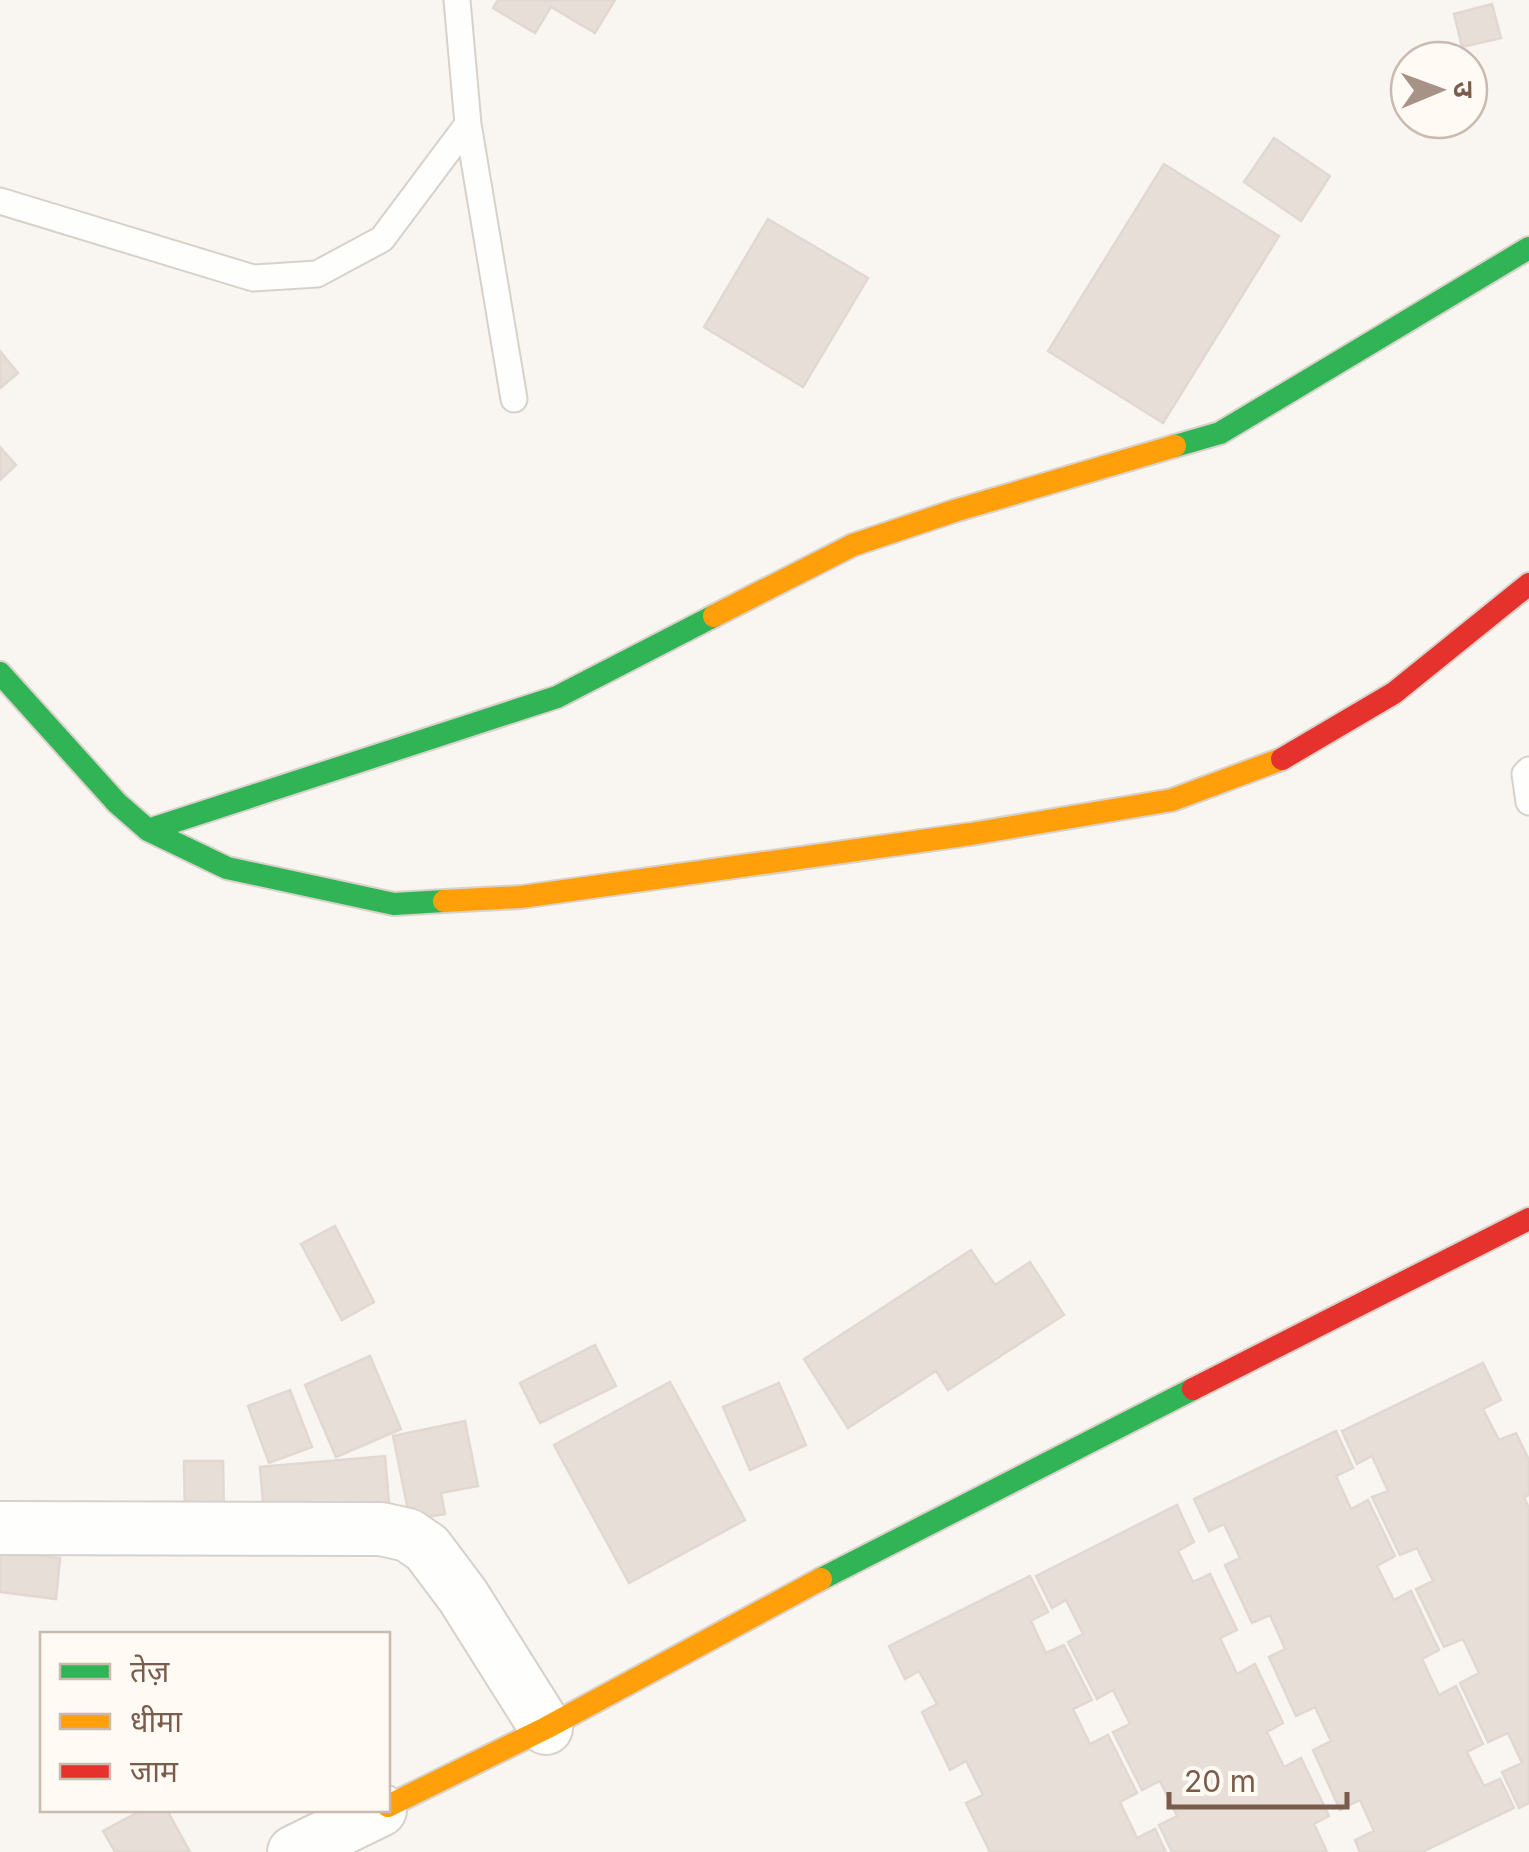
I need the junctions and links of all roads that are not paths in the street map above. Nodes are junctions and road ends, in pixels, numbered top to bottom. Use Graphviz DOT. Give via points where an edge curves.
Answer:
graph roads {
  1 [pos="458,0"];
  2 [pos="468,124"];
  3 [pos="5,208"];
  4 [pos="1529,248"];
  5 [pos="514,399"];
  6 [pos="1529,584"];
  7 [pos="0,673"];
  8 [pos="1529,770"];
  9 [pos="1529,802"];
  10 [pos="148,830"];
  11 [pos="1529,1219"];
  12 [pos="0,1528"];
  13 [pos="546,1728"];
  14 [pos="390,1805"];
  15 [pos="376,1812"];
  16 [pos="294,1852"];
  1 -- 2 [label="lane"];
  2 -- 3 [label="lane" via="382,239 317,274 253,278"];
  2 -- 5 [label="lane"];
  4 -- 10 [label="street" via="1220,432 854,545 557,696"];
  6 -- 10 [label="street" via="1394,693 1274,764 1172,800 521,897 394,904 227,868"];
  7 -- 10 [label="street"];
  8 -- 9 [label="lane"];
  11 -- 13 [label="street" via="848,1564"];
  12 -- 13 [label="street" via="381,1529 408,1535 427,1548 463,1596"];
  13 -- 14 [label="street"];
  15 -- 16 [label="street"];
}
